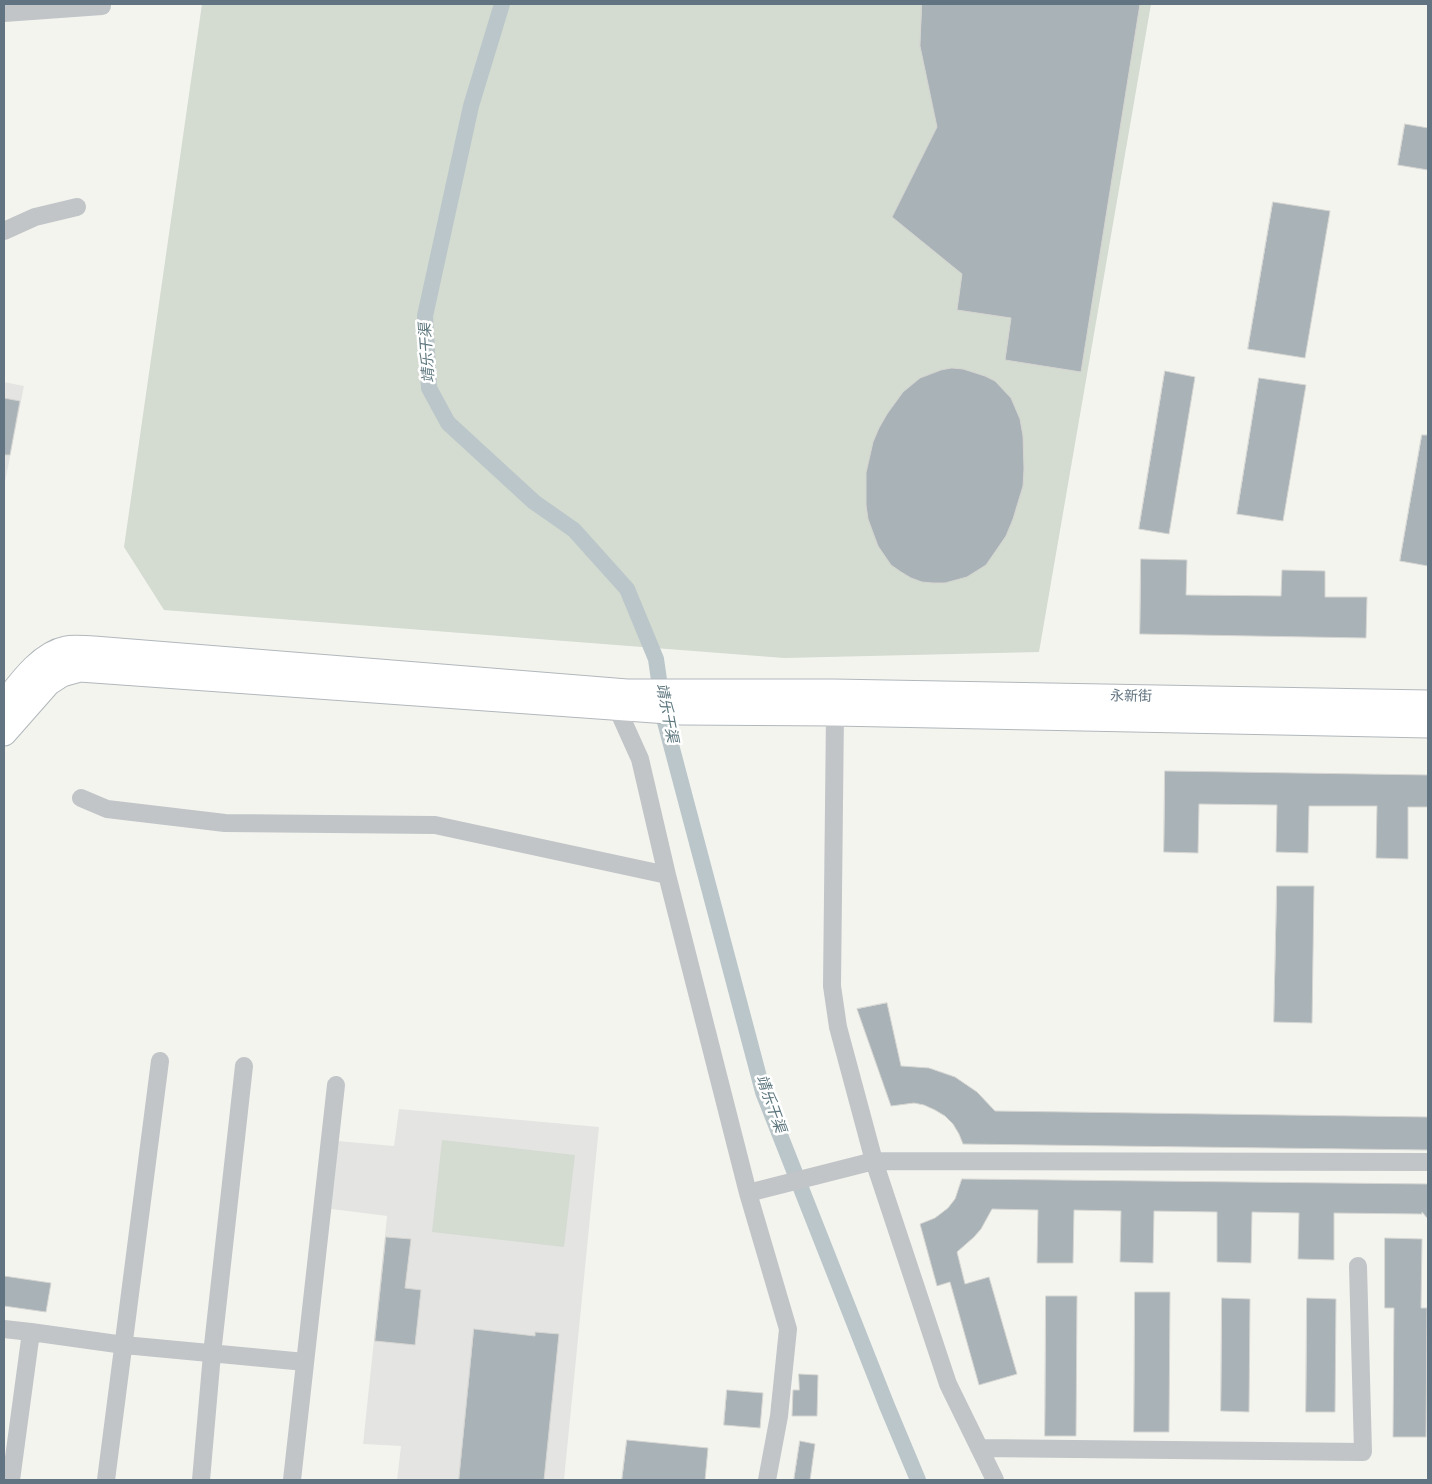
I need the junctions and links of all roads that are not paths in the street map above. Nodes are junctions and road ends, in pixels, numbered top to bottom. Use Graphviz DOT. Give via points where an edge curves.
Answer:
graph roads {
  1 [pos="102,6"];
  2 [pos="4,13"];
  3 [pos="77,207"];
  4 [pos="4,231"];
  5 [pos="834,702"];
  6 [pos="625,703"];
  7 [pos="1428,703"];
  8 [pos="4,704"];
  9 [pos="1428,725"];
  10 [pos="4,733"];
  11 [pos="81,798"];
  12 [pos="666,875"];
  13 [pos="160,1061"];
  14 [pos="244,1066"];
  15 [pos="336,1085"];
  16 [pos="874,1161"];
  17 [pos="1428,1162"];
  18 [pos="748,1193"];
  19 [pos="1358,1266"];
  20 [pos="4,1329"];
  21 [pos="31,1332"];
  22 [pos="124,1345"];
  23 [pos="212,1354"];
  24 [pos="305,1362"];
  25 [pos="979,1448"];
  26 [pos="11,1480"];
  27 [pos="106,1480"];
  28 [pos="201,1480"];
  29 [pos="292,1480"];
  30 [pos="767,1480"];
  31 [pos="995,1480"];
  1 -- 2 [label="street"];
  3 -- 4 [label="street" via="35,216"];
  5 -- 6 [label="street"];
  5 -- 7 [label="street, 永新街"];
  5 -- 9 [label="street, 永新街"];
  5 -- 16 [label="street" via="832,986 838,1027"];
  6 -- 8 [label="street" via="94,649 66,649 48,657 30,671"];
  6 -- 10 [label="street" via="80,668 48,682"];
  6 -- 12 [label="street"];
  11 -- 12 [label="street" via="108,808 225,823 435,825"];
  12 -- 18 [label="street"];
  13 -- 22 [label="street"];
  14 -- 23 [label="street"];
  15 -- 24 [label="street"];
  16 -- 17 [label="street"];
  16 -- 18 [label="street"];
  16 -- 25 [label="street" via="948,1384"];
  18 -- 30 [label="street" via="788,1329 779,1416"];
  19 -- 25 [label="street" via="1363,1452"];
  20 -- 21 [label="street"];
  21 -- 22 [label="street"];
  21 -- 26 [label="street"];
  22 -- 23 [label="street"];
  22 -- 27 [label="street"];
  23 -- 24 [label="street"];
  23 -- 28 [label="street"];
  24 -- 29 [label="street"];
  25 -- 31 [label="street"];
}
